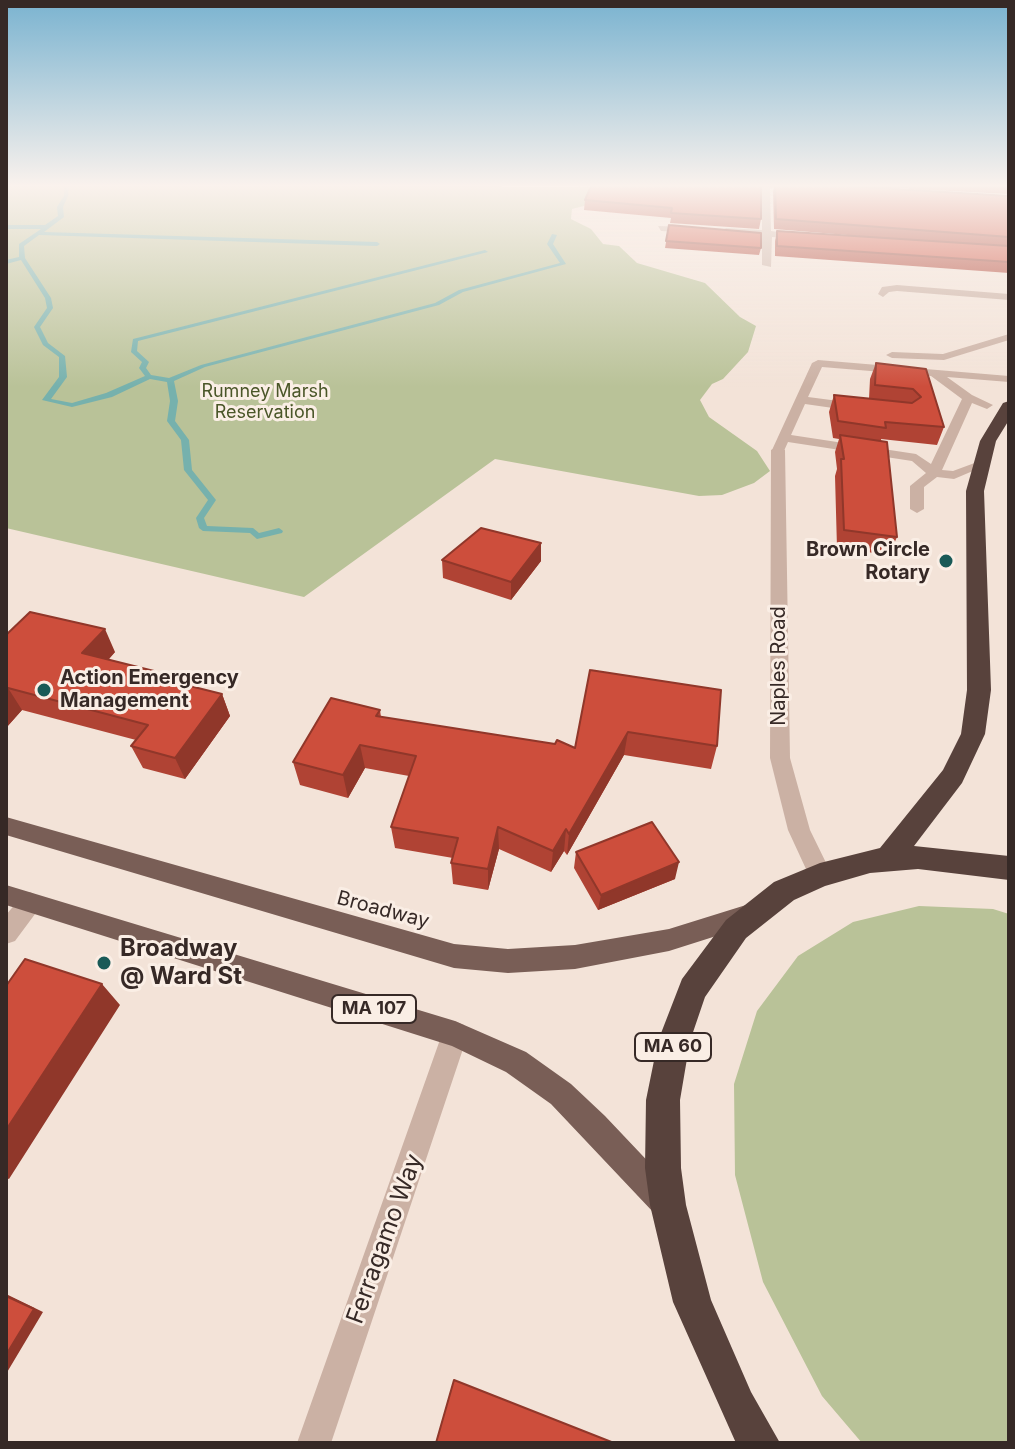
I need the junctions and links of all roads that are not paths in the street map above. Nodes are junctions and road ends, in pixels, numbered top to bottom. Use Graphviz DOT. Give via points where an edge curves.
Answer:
graph roads {
  1 [pos="767,252"];
  2 [pos="767,265"];
  3 [pos="883,294"];
  4 [pos="1009,297"];
  5 [pos="1009,337"];
  6 [pos="895,369"];
  7 [pos="932,373"];
  8 [pos="1009,379"];
  9 [pos="968,398"];
  10 [pos="801,400"];
  11 [pos="987,405"];
  12 [pos="1009,406"];
  13 [pos="876,409"];
  14 [pos="781,444"];
  15 [pos="980,465"];
  16 [pos="934,473"];
  17 [pos="917,509"];
  18 [pos="6,826"];
  19 [pos="888,859"];
  20 [pos="1009,868"];
  21 [pos="820,875"];
  22 [pos="18,899"];
  23 [pos="753,914"];
  24 [pos="6,933"];
  25 [pos="455,1034"];
  26 [pos="668,1205"];
  27 [pos="314,1443"];
  28 [pos="759,1443"];
  1 -- 2 [label="street"];
  3 -- 4 [label="lane" via="897,288"];
  5 -- 6 [label="lane" via="944,357 892,351"];
  6 -- 7 [label="lane"];
  6 -- 10 [label="lane" via="818,363"];
  7 -- 8 [label="lane"];
  7 -- 9 [label="lane"];
  9 -- 11 [label="lane"];
  9 -- 16 [label="lane"];
  10 -- 13 [label="lane"];
  10 -- 14 [label="lane"];
  12 -- 15 [label="highway"];
  14 -- 16 [label="lane" via="916,458"];
  14 -- 21 [label="street, Naples Road" via="780,758 799,830"];
  15 -- 16 [label="lane" via="954,475"];
  15 -- 19 [label="highway" via="974,519 979,690 973,734 953,776"];
  16 -- 17 [label="lane" via="917,486"];
  18 -- 23 [label="main road, Broadway" via="454,956 508,961 623,951"];
  19 -- 20 [label="highway" via="948,859"];
  19 -- 21 [label="highway, MA 60"];
  21 -- 23 [label="highway, MA 60" via="784,891"];
  22 -- 24 [label="street"];
  22 -- 25 [label="main road, MA 107"];
  23 -- 26 [label="highway, MA 60" via="705,968 674,1041 663,1100"];
  25 -- 26 [label="main road, MA 107" via="516,1062 561,1094"];
  25 -- 27 [label="street, Ferragamo Way"];
  26 -- 28 [label="highway, MA 60" via="697,1315"];
}
